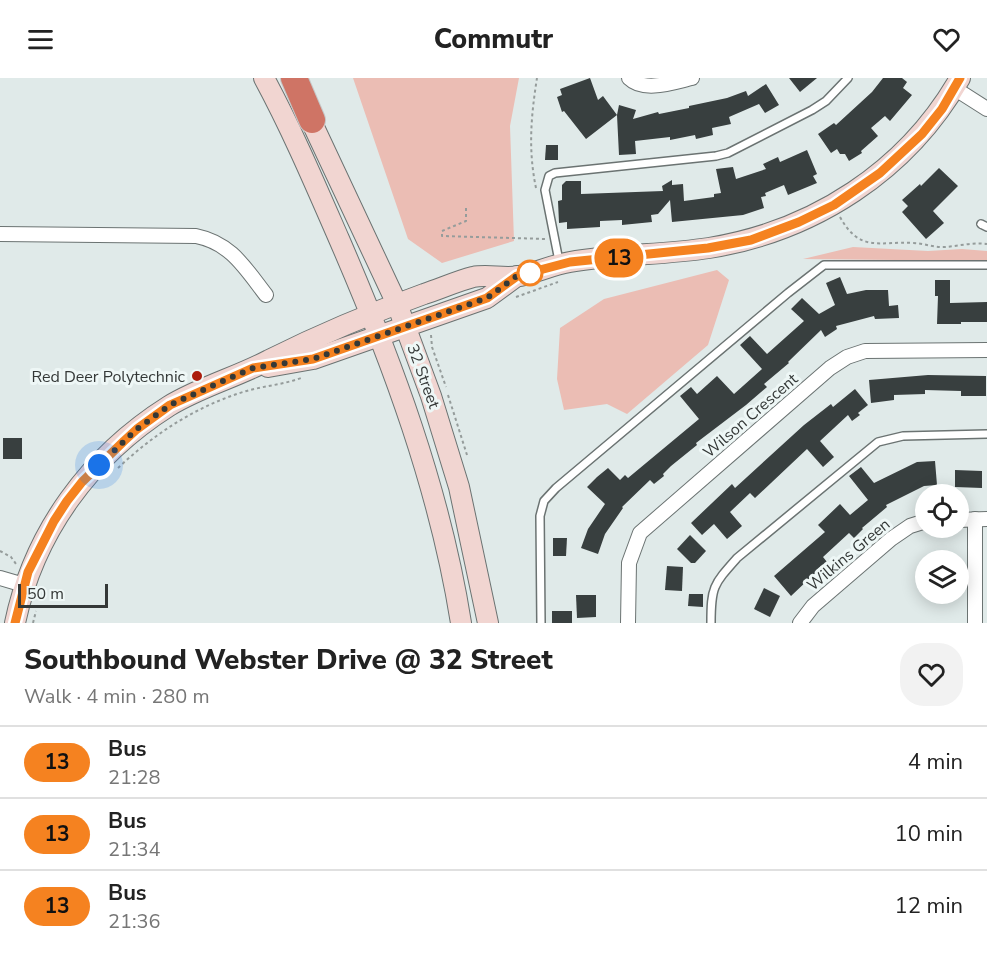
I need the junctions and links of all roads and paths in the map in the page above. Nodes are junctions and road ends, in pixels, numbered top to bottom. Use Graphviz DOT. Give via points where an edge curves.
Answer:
graph roads {
  1 [pos="264,78"];
  2 [pos="288,78"];
  3 [pos="294,78"];
  4 [pos="537,78"];
  5 [pos="629,78"];
  6 [pos="692,78"];
  7 [pos="848,78"];
  8 [pos="957,83"];
  9 [pos="987,109"];
  10 [pos="312,120"];
  11 [pos="537,197"];
  12 [pos="466,208"];
  13 [pos="840,216"];
  14 [pos="0,234"];
  15 [pos="546,239"];
  16 [pos="987,244"];
  17 [pos="560,264"];
  18 [pos="987,265"];
  19 [pos="517,276"];
  20 [pos="266,295"];
  21 [pos="397,304"];
  22 [pos="371,314"];
  23 [pos="405,326"];
  24 [pos="380,335"];
  25 [pos="987,350"];
  26 [pos="253,368"];
  27 [pos="301,378"];
  28 [pos="987,434"];
  29 [pos="112,475"];
  30 [pos="981,519"];
  31 [pos="915,524"];
  32 [pos="0,550"];
  33 [pos="17,565"];
  34 [pos="0,578"];
  35 [pos="24,585"];
  36 [pos="38,602"];
  37 [pos="15,623"];
  38 [pos="33,623"];
  39 [pos="461,623"];
  40 [pos="488,623"];
  41 [pos="541,623"];
  42 [pos="628,623"];
  43 [pos="711,623"];
  44 [pos="800,623"];
  45 [pos="975,623"];
  1 -- 22 [label="street, 32 Street" via="291,129"];
  2 -- 10 [label="street, 32 Street"];
  3 -- 10 [label="highway"];
  4 -- 11 [label="path" via="530,159"];
  5 -- 6 [label="street" via="644,86"];
  7 -- 17 [label="lane" via="812,110 728,153 560,171 549,176 545,190"];
  8 -- 9 [label="street"];
  8 -- 17 [label="street" via="922,134 880,173 834,205 799,222 751,240 708,248"];
  10 -- 21 [label="street, 32 Street"];
  12 -- 15 [label="path" via="466,221 442,231 442,236"];
  13 -- 16 [label="path" via="849,232 867,243 941,247"];
  14 -- 20 [label="street" via="186,236 213,240 231,252"];
  17 -- 19 [label="street"];
  18 -- 41 [label="lane" via="824,265 788,293 544,501 540,516"];
  19 -- 21 [label="street" via="475,277"];
  19 -- 23 [label="street" via="487,298"];
  21 -- 22 [label="street"];
  21 -- 23 [label="street, 32 Street"];
  22 -- 24 [label="street, 32 Street"];
  22 -- 26 [label="street"];
  23 -- 24 [label="street"];
  23 -- 40 [label="street, 32 Street" via="459,487"];
  24 -- 26 [label="street" via="313,359"];
  24 -- 39 [label="street, 32 Street" via="425,469"];
  25 -- 42 [label="street, Wilson Crescent" via="865,351 830,368 640,533 629,563"];
  26 -- 35 [label="street" via="170,405 106,458 82,482 54,521"];
  27 -- 29 [label="path" via="243,392 199,410 141,447"];
  28 -- 43 [label="lane" via="903,436 878,442 737,558 717,580 711,598"];
  30 -- 45 [label="street"];
  31 -- 44 [label="street, Wilkins Green" via="891,539 813,606"];
  32 -- 33 [label="path"];
  34 -- 35 [label="street"];
  35 -- 37 [label="street"];
  36 -- 38 [label="path"];
}
